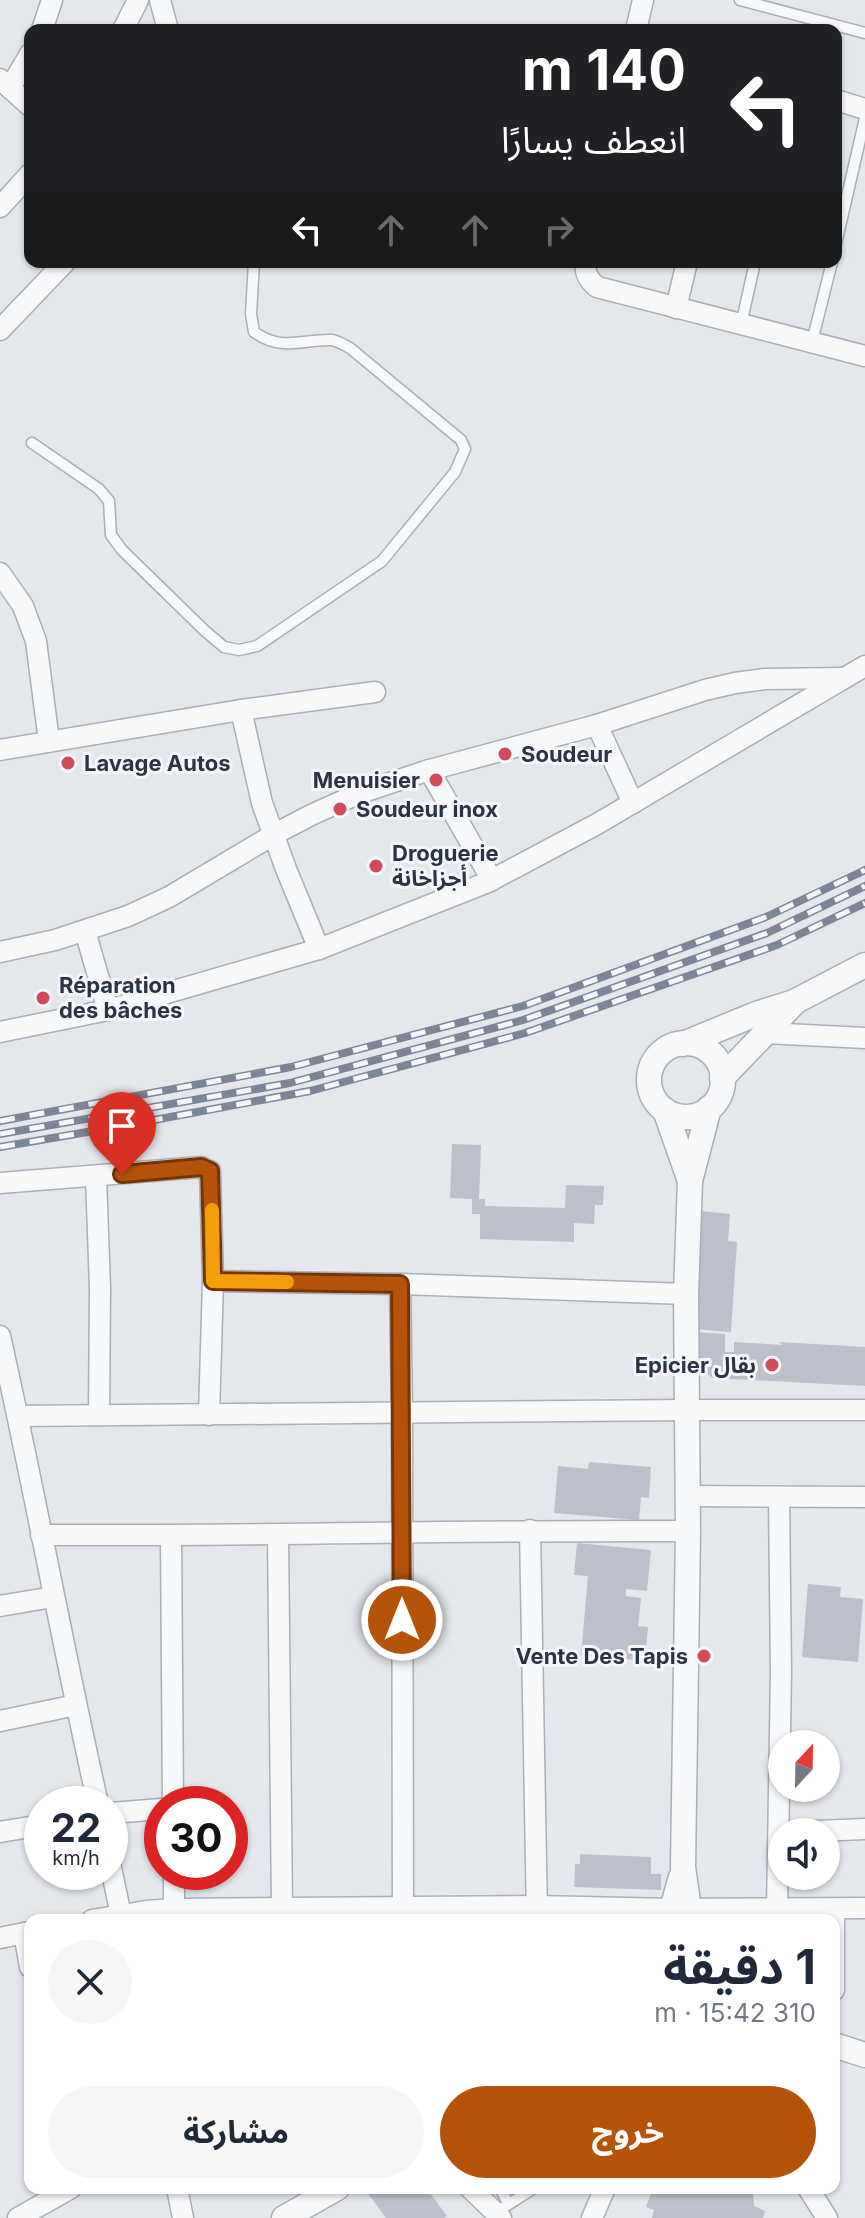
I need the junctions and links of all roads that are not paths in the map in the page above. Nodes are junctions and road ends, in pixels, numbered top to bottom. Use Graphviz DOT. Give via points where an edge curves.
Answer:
graph roads {
  1 [pos="52,0"];
  2 [pos="138,0"];
  3 [pos="160,0"];
  4 [pos="643,0"];
  5 [pos="740,0"];
  6 [pos="44,24"];
  7 [pos="126,24"];
  8 [pos="166,24"];
  9 [pos="637,24"];
  10 [pos="831,24"];
  11 [pos="842,27"];
  12 [pos="865,33"];
  13 [pos="24,61"];
  14 [pos="5,83"];
  15 [pos="24,100"];
  16 [pos="842,102"];
  17 [pos="865,109"];
  18 [pos="865,118"];
  19 [pos="24,181"];
  20 [pos="842,200"];
  21 [pos="0,207"];
  22 [pos="59,268"];
  23 [pos="254,268"];
  24 [pos="585,268"];
  25 [pos="686,268"];
  26 [pos="754,268"];
  27 [pos="830,268"];
  28 [pos="676,308"];
  29 [pos="741,325"];
  30 [pos="0,330"];
  31 [pos="812,342"];
  32 [pos="865,356"];
  33 [pos="32,443"];
  34 [pos="0,573"];
  35 [pos="865,666"];
  36 [pos="845,678"];
  37 [pos="375,692"];
  38 [pos="241,710"];
  39 [pos="597,725"];
  40 [pos="49,741"];
  41 [pos="0,750"];
  42 [pos="429,770"];
  43 [pos="633,803"];
  44 [pos="273,835"];
  45 [pos="492,880"];
  46 [pos="85,931"];
  47 [pos="319,949"];
  48 [pos="0,952"];
  49 [pos="865,965"];
  50 [pos="794,1002"];
  51 [pos="108,1010"];
  52 [pos="0,1032"];
  53 [pos="765,1033"];
  54 [pos="865,1038"];
  55 [pos="683,1044"];
  56 [pos="722,1078"];
  57 [pos="709,1108"];
  58 [pos="665,1110"];
  59 [pos="96,1177"];
  60 [pos="690,1181"];
  61 [pos="0,1183"];
  62 [pos="213,1281"];
  63 [pos="400,1284"];
  64 [pos="686,1294"];
  65 [pos="0,1336"];
  66 [pos="688,1410"];
  67 [pos="865,1410"];
  68 [pos="402,1413"];
  69 [pos="99,1415"];
  70 [pos="209,1415"];
  71 [pos="18,1416"];
  72 [pos="688,1496"];
  73 [pos="865,1497"];
  74 [pos="779,1498"];
  75 [pos="530,1530"];
  76 [pos="688,1531"];
  77 [pos="403,1532"];
  78 [pos="41,1535"];
  79 [pos="278,1535"];
  80 [pos="171,1536"];
  81 [pos="53,1597"];
  82 [pos="0,1606"];
  83 [pos="76,1705"];
  84 [pos="0,1721"];
  85 [pos="94,1786"];
  86 [pos="173,1786"];
  87 [pos="785,1818"];
  88 [pos="24,1828"];
  89 [pos="865,1829"];
  90 [pos="840,1830"];
  91 [pos="0,1832"];
  92 [pos="116,1890"];
  93 [pos="174,1890"];
  94 [pos="779,1890"];
  95 [pos="282,1908"];
  96 [pos="865,1908"];
  97 [pos="174,1909"];
  98 [pos="834,1909"];
  99 [pos="777,1910"];
  100 [pos="537,1913"];
  101 [pos="120,1914"];
  102 [pos="141,1914"];
  103 [pos="237,1914"];
  104 [pos="403,1914"];
  105 [pos="609,1914"];
  106 [pos="681,1914"];
  107 [pos="700,1914"];
  108 [pos="834,1914"];
  109 [pos="24,1934"];
  110 [pos="0,1938"];
  111 [pos="840,2047"];
  112 [pos="865,2055"];
  113 [pos="60,2194"];
  114 [pos="178,2194"];
  115 [pos="326,2194"];
  116 [pos="478,2194"];
  117 [pos="525,2194"];
  118 [pos="602,2194"];
  119 [pos="812,2194"];
  120 [pos="501,2211"];
  121 [pos="18,2218"];
  122 [pos="183,2218"];
  123 [pos="284,2218"];
  124 [pos="592,2218"];
  125 [pos="827,2218"];
  1 -- 6 [label="street"];
  2 -- 7 [label="street"];
  3 -- 8 [label="street"];
  4 -- 9 [label="street"];
  5 -- 10 [label="lane"];
  11 -- 12 [label="lane"];
  13 -- 14 [label="street"];
  14 -- 15 [label="street"];
  16 -- 17 [label="street"];
  18 -- 20 [label="lane"];
  19 -- 21 [label="street"];
  22 -- 30 [label="street"];
  23 -- 33 [label="lane" via="254,332 288,345 335,340 350,348 461,440 465,449 455,472 382,561 257,646 224,647 116,543 109,501 99,489"];
  24 -- 28 [label="street" via="597,287"];
  25 -- 28 [label="street"];
  26 -- 29 [label="lane"];
  27 -- 31 [label="lane"];
  28 -- 29 [label="street"];
  29 -- 31 [label="street"];
  31 -- 32 [label="street"];
  34 -- 40 [label="street" via="23,606 36,641"];
  35 -- 36 [label="street"];
  36 -- 39 [label="street" via="735,683"];
  36 -- 43 [label="street"];
  37 -- 38 [label="street"];
  38 -- 40 [label="street"];
  38 -- 44 [label="street"];
  39 -- 42 [label="street"];
  39 -- 43 [label="street"];
  40 -- 41 [label="street"];
  42 -- 44 [label="street" via="360,793"];
  42 -- 45 [label="street"];
  43 -- 45 [label="street"];
  44 -- 46 [label="street" via="169,897"];
  44 -- 47 [label="street"];
  45 -- 47 [label="street"];
  46 -- 48 [label="street"];
  46 -- 51 [label="street"];
  47 -- 51 [label="street"];
  49 -- 50 [label="street"];
  50 -- 53 [label="street"];
  50 -- 55 [label="street"];
  51 -- 52 [label="street"];
  53 -- 54 [label="street"];
  53 -- 56 [label="street"];
  55 -- 56 [label="street" via="713,1055"];
  55 -- 58 [label="street" via="661,1053 650,1071 652,1095"];
  56 -- 57 [label="street"];
  57 -- 58 [label="street" via="687,1117"];
  57 -- 60 [label="street"];
  58 -- 60 [label="street"];
  59 -- 61 [label="street"];
  59 -- 62 [label="street" via="208,1169"];
  59 -- 69 [label="street"];
  60 -- 64 [label="street"];
  62 -- 63 [label="street"];
  62 -- 70 [label="street"];
  63 -- 64 [label="street"];
  63 -- 68 [label="street"];
  64 -- 66 [label="street"];
  65 -- 71 [label="street"];
  66 -- 67 [label="street"];
  66 -- 68 [label="street"];
  66 -- 72 [label="street"];
  68 -- 70 [label="street"];
  68 -- 77 [label="street"];
  69 -- 70 [label="street"];
  69 -- 71 [label="street"];
  71 -- 78 [label="street"];
  72 -- 74 [label="street"];
  72 -- 76 [label="street"];
  73 -- 74 [label="street"];
  74 -- 87 [label="street"];
  75 -- 76 [label="street"];
  75 -- 77 [label="street"];
  75 -- 100 [label="street"];
  76 -- 106 [label="street"];
  77 -- 79 [label="street"];
  77 -- 104 [label="street"];
  78 -- 80 [label="street"];
  78 -- 81 [label="street"];
  79 -- 80 [label="street"];
  79 -- 95 [label="street"];
  80 -- 86 [label="street"];
  81 -- 82 [label="street"];
  81 -- 83 [label="street"];
  83 -- 84 [label="street"];
  83 -- 85 [label="street"];
  88 -- 91 [label="street"];
  89 -- 90 [label="street"];
  92 -- 101 [label="street"];
  93 -- 97 [label="street"];
  94 -- 99 [label="street"];
  95 -- 103 [label="street"];
  95 -- 104 [label="street"];
  96 -- 98 [label="street"];
  97 -- 102 [label="street"];
  97 -- 103 [label="street"];
  98 -- 99 [label="street"];
  98 -- 108 [label="street"];
  99 -- 107 [label="street"];
  100 -- 104 [label="street"];
  100 -- 105 [label="street"];
  109 -- 110 [label="street"];
  111 -- 112 [label="street"];
  113 -- 121 [label="street"];
  114 -- 122 [label="street"];
  115 -- 123 [label="street"];
  116 -- 120 [label="street"];
  117 -- 120 [label="lane"];
  118 -- 124 [label="street"];
  119 -- 125 [label="street"];
}
